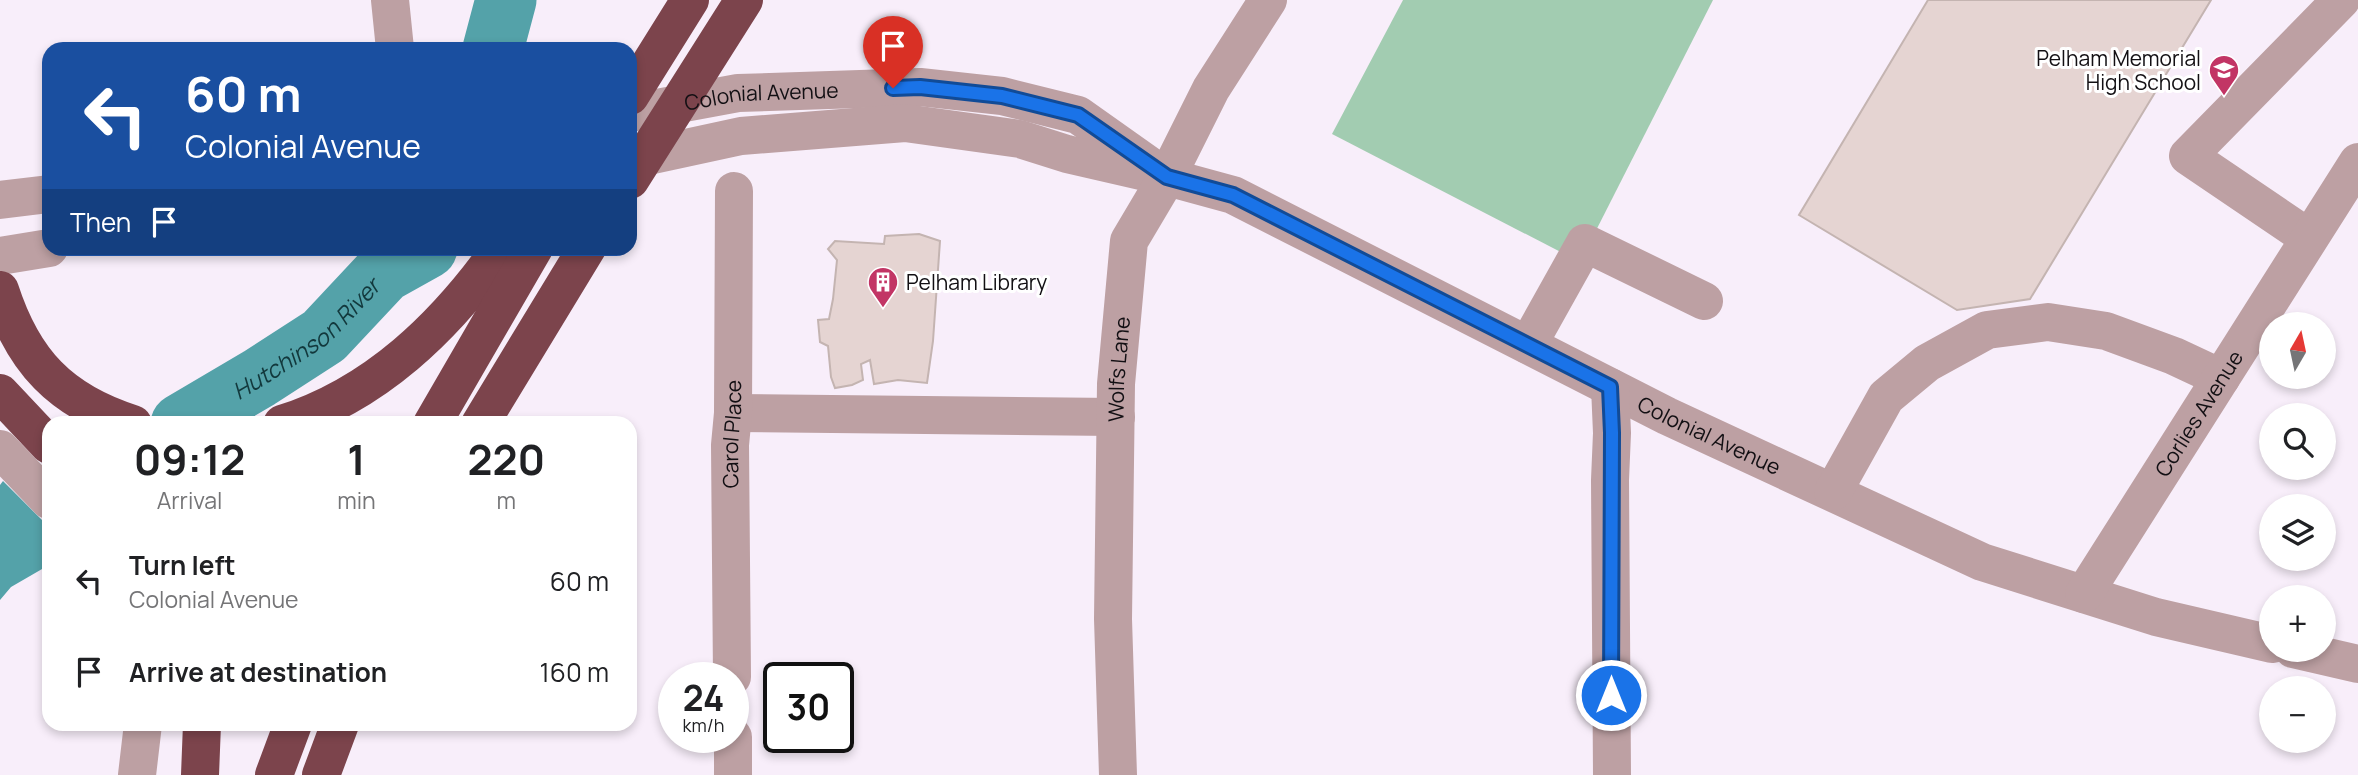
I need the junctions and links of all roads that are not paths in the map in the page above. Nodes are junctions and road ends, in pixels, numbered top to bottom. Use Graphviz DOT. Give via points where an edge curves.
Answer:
graph roads {
  1 [pos="390,0"];
  2 [pos="689,0"];
  3 [pos="1268,0"];
  4 [pos="2341,0"];
  5 [pos="736,13"];
  6 [pos="394,42"];
  7 [pos="637,56"];
  8 [pos="637,85"];
  9 [pos="637,112"];
  10 [pos="637,158"];
  11 [pos="2358,162"];
  12 [pos="637,169"];
  13 [pos="1167,177"];
  14 [pos="734,191"];
  15 [pos="42,195"];
  16 [pos="0,200"];
  17 [pos="2309,238"];
  18 [pos="42,249"];
  19 [pos="0,256"];
  20 [pos="516,256"];
  21 [pos="518,256"];
  22 [pos="577,264"];
  23 [pos="0,290"];
  24 [pos="1704,301"];
  25 [pos="1528,345"];
  26 [pos="2221,378"];
  27 [pos="1610,387"];
  28 [pos="4,397"];
  29 [pos="733,413"];
  30 [pos="115,416"];
  31 [pos="301,416"];
  32 [pos="436,416"];
  33 [pos="485,416"];
  34 [pos="1115,417"];
  35 [pos="42,438"];
  36 [pos="0,449"];
  37 [pos="1833,492"];
  38 [pos="42,493"];
  39 [pos="2084,594"];
  40 [pos="2259,642"];
  41 [pos="2336,659"];
  42 [pos="732,662"];
  43 [pos="2358,664"];
  44 [pos="143,731"];
  45 [pos="202,731"];
  46 [pos="290,731"];
  47 [pos="337,731"];
  48 [pos="733,753"];
  49 [pos="137,775"];
  50 [pos="200,775"];
  51 [pos="274,775"];
  52 [pos="321,775"];
  53 [pos="733,775"];
  54 [pos="1118,775"];
  55 [pos="1612,775"];
  1 -- 6 [label="street"];
  2 -- 7 [label="highway"];
  2 -- 8 [label="highway"];
  3 -- 13 [label="street, Wolfs Lane" via="1211,89"];
  4 -- 17 [label="street" via="2188,156"];
  5 -- 12 [label="highway"];
  9 -- 13 [label="street, Colonial Avenue" via="738,93 920,87 1002,96 1078,115"];
  10 -- 13 [label="street, Colonial Avenue" via="741,136 905,123 1020,139"];
  11 -- 17 [label="street, Corlies Avenue"];
  13 -- 25 [label="street, Colonial Avenue" via="1233,195"];
  13 -- 34 [label="street, Wolfs Lane" via="1129,241"];
  14 -- 29 [label="street, Carol Place"];
  15 -- 16 [label="street"];
  17 -- 26 [label="street, Corlies Avenue"];
  18 -- 19 [label="street"];
  20 -- 31 [label="highway" via="389,369 342,399"];
  21 -- 32 [label="highway"];
  22 -- 33 [label="highway"];
  23 -- 30 [label="highway" via="20,339 47,376"];
  24 -- 25 [label="street" via="1585,243"];
  25 -- 27 [label="street, Colonial Avenue"];
  26 -- 37 [label="street" via="2106,331 2048,321 1987,330 1927,363 1886,397"];
  26 -- 39 [label="street, Corlies Avenue"];
  27 -- 37 [label="street, Colonial Avenue"];
  27 -- 55 [label="street"];
  28 -- 35 [label="highway"];
  29 -- 34 [label="street"];
  29 -- 42 [label="street, Carol Place"];
  34 -- 54 [label="street, Wolfs Lane" via="1113,619"];
  36 -- 38 [label="street"];
  37 -- 39 [label="street, Colonial Avenue" via="1982,562"];
  39 -- 40 [label="street, Colonial Avenue"];
  41 -- 43 [label="street"];
  44 -- 49 [label="street"];
  45 -- 50 [label="highway"];
  46 -- 51 [label="highway"];
  47 -- 52 [label="highway"];
  48 -- 53 [label="street"];
}
